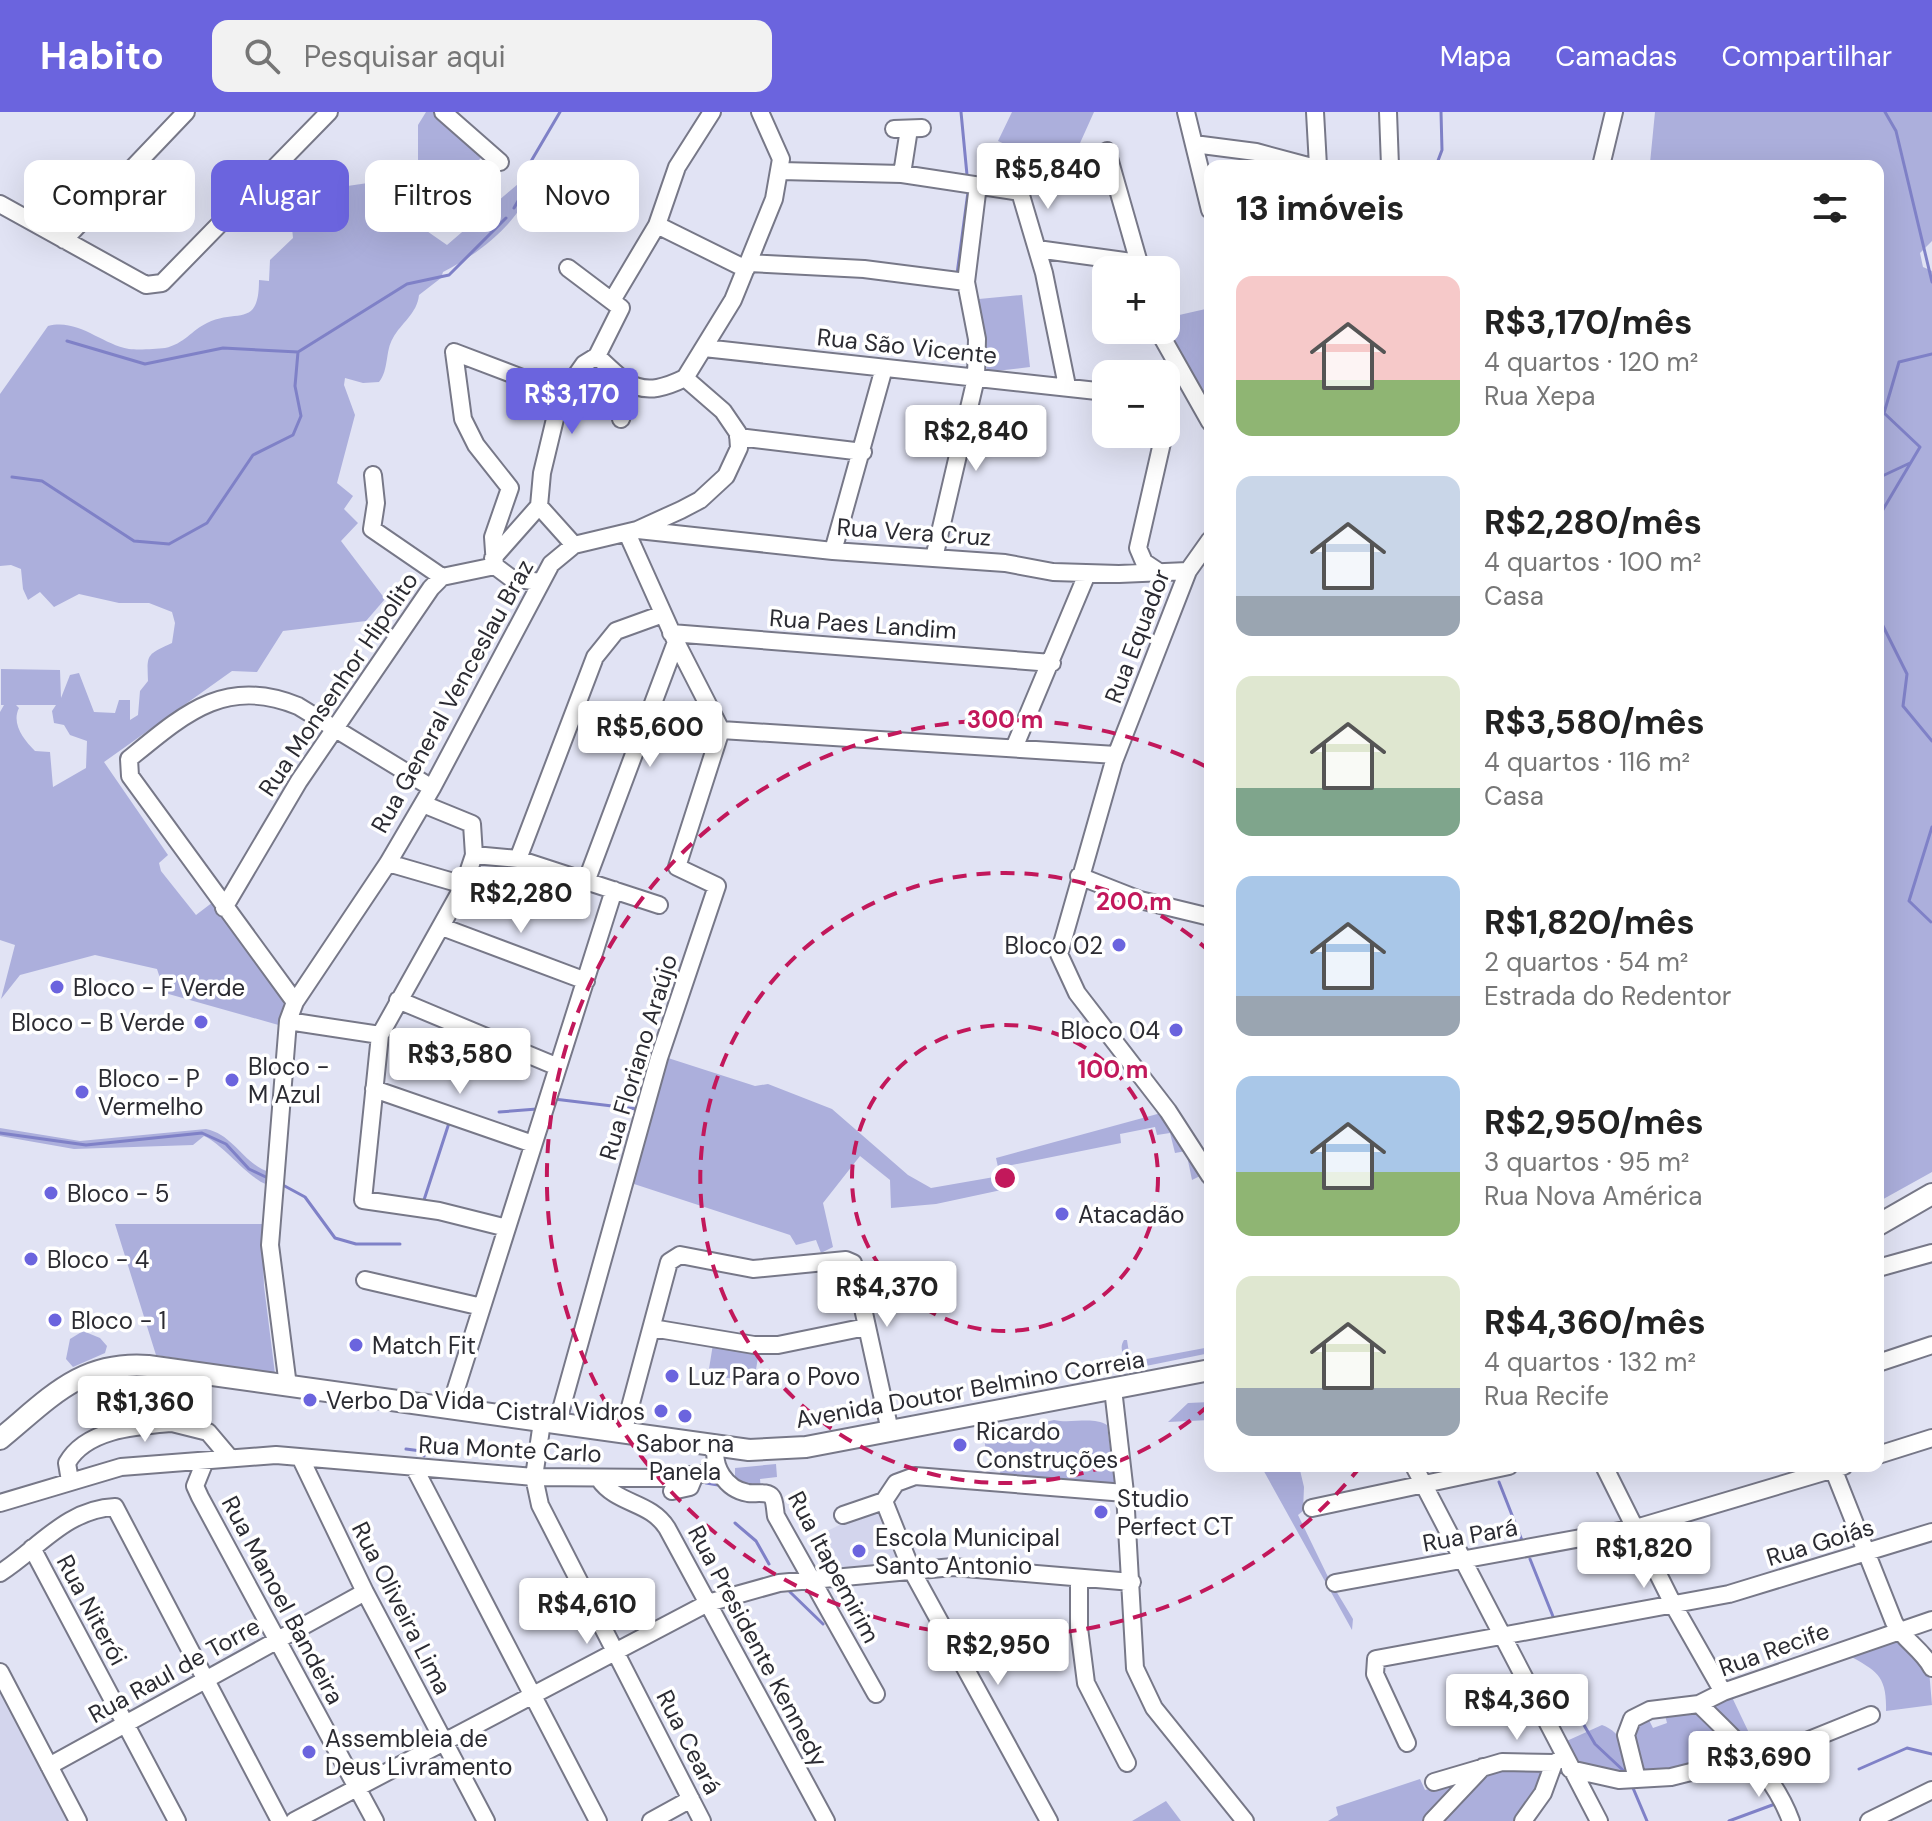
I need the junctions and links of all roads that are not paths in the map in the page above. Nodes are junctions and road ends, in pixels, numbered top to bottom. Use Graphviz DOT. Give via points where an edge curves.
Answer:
graph roads {
  1 [pos="186,112"];
  2 [pos="329,112"];
  3 [pos="443,112"];
  4 [pos="712,112"];
  5 [pos="760,112"];
  6 [pos="1186,112"];
  7 [pos="1315,112"];
  8 [pos="1388,112"];
  9 [pos="1614,112"];
  10 [pos="909,129"];
  11 [pos="1194,144"];
  12 [pos="1107,151"];
  13 [pos="498,160"];
  14 [pos="1286,160"];
  15 [pos="1318,160"];
  16 [pos="1390,160"];
  17 [pos="1602,160"];
  18 [pos="781,171"];
  19 [pos="902,174"];
  20 [pos="978,185"];
  21 [pos="1204,185"];
  22 [pos="0,204"];
  23 [pos="657,225"];
  24 [pos="64,240"];
  25 [pos="1037,249"];
  26 [pos="1137,256"];
  27 [pos="1092,258"];
  28 [pos="748,266"];
  29 [pos="568,268"];
  30 [pos="966,282"];
  31 [pos="617,302"];
  32 [pos="1166,344"];
  33 [pos="704,348"];
  34 [pos="585,358"];
  35 [pos="884,368"];
  36 [pos="685,378"];
  37 [pos="976,378"];
  38 [pos="631,386"];
  39 [pos="1067,386"];
  40 [pos="1092,390"];
  41 [pos="560,398"];
  42 [pos="1204,411"];
  43 [pos="621,419"];
  44 [pos="738,437"];
  45 [pos="1161,448"];
  46 [pos="863,452"];
  47 [pos="373,475"];
  48 [pos="539,506"];
  49 [pos="632,532"];
  50 [pos="574,545"];
  51 [pos="1204,548"];
  52 [pos="833,551"];
  53 [pos="934,558"];
  54 [pos="494,562"];
  55 [pos="1188,571"];
  56 [pos="1159,572"];
  57 [pos="1087,574"];
  58 [pos="442,577"];
  59 [pos="540,582"];
  60 [pos="663,614"];
  61 [pos="674,638"];
  62 [pos="1052,663"];
  63 [pos="334,727"];
  64 [pos="721,730"];
  65 [pos="1014,748"];
  66 [pos="1116,755"];
  67 [pos="432,788"];
  68 [pos="423,804"];
  69 [pos="474,855"];
  70 [pos="518,859"];
  71 [pos="388,863"];
  72 [pos="1079,876"];
  73 [pos="586,882"];
  74 [pos="464,885"];
  75 [pos="614,890"];
  76 [pos="659,905"];
  77 [pos="224,908"];
  78 [pos="1204,916"];
  79 [pos="442,927"];
  80 [pos="586,981"];
  81 [pos="398,1000"];
  82 [pos="295,1002"];
  83 [pos="288,1021"];
  84 [pos="380,1035"];
  85 [pos="558,1067"];
  86 [pos="374,1089"];
  87 [pos="533,1144"];
  88 [pos="1204,1167"];
  89 [pos="1932,1194"];
  90 [pos="1884,1222"];
  91 [pos="507,1228"];
  92 [pos="1932,1253"];
  93 [pos="1884,1266"];
  94 [pos="365,1280"];
  95 [pos="482,1307"];
  96 [pos="866,1327"];
  97 [pos="652,1328"];
  98 [pos="1932,1345"];
  99 [pos="1884,1361"];
  100 [pos="178,1370"];
  101 [pos="1204,1371"];
  102 [pos="288,1386"];
  103 [pos="1113,1389"];
  104 [pos="450,1408"];
  105 [pos="172,1423"];
  106 [pos="550,1423"];
  107 [pos="890,1431"];
  108 [pos="623,1433"];
  109 [pos="1932,1438"];
  110 [pos="0,1439"];
  111 [pos="716,1446"];
  112 [pos="1884,1453"];
  113 [pos="300,1457"];
  114 [pos="230,1458"];
  115 [pos="205,1461"];
  116 [pos="415,1469"];
  117 [pos="718,1472"];
  118 [pos="1417,1472"];
  119 [pos="1481,1472"];
  120 [pos="1607,1472"];
  121 [pos="1820,1472"];
  122 [pos="1838,1472"];
  123 [pos="695,1475"];
  124 [pos="534,1477"];
  125 [pos="599,1479"];
  126 [pos="70,1481"];
  127 [pos="1424,1484"];
  128 [pos="672,1491"];
  129 [pos="1125,1493"];
  130 [pos="884,1501"];
  131 [pos="0,1503"];
  132 [pos="1312,1508"];
  133 [pos="843,1515"];
  134 [pos="1636,1528"];
  135 [pos="1932,1532"];
  136 [pos="32,1548"];
  137 [pos="1864,1554"];
  138 [pos="1460,1561"];
  139 [pos="912,1571"];
  140 [pos="0,1573"];
  141 [pos="1079,1580"];
  142 [pos="813,1582"];
  143 [pos="1132,1582"];
  144 [pos="1335,1583"];
  145 [pos="365,1592"];
  146 [pos="708,1603"];
  147 [pos="1674,1606"];
  148 [pos="1932,1620"];
  149 [pos="1899,1631"];
  150 [pos="1500,1635"];
  151 [pos="276,1641"];
  152 [pos="618,1652"];
  153 [pos="1932,1668"];
  154 [pos="0,1672"];
  155 [pos="204,1679"];
  156 [pos="1723,1692"];
  157 [pos="876,1694"];
  158 [pos="534,1696"];
  159 [pos="1699,1704"];
  160 [pos="1871,1715"];
  161 [pos="126,1726"];
  162 [pos="444,1742"];
  163 [pos="1407,1743"];
  164 [pos="1757,1762"];
  165 [pos="1127,1763"];
  166 [pos="1562,1763"];
  167 [pos="1484,1765"];
  168 [pos="49,1766"];
  169 [pos="1637,1779"];
  170 [pos="1434,1782"];
  171 [pos="357,1787"];
  172 [pos="1932,1790"];
  173 [pos="691,1799"];
  174 [pos="78,1821"];
  175 [pos="177,1821"];
  176 [pos="280,1821"];
  177 [pos="294,1821"];
  178 [pos="375,1821"];
  179 [pos="486,1821"];
  180 [pos="598,1821"];
  181 [pos="651,1821"];
  182 [pos="702,1821"];
  183 [pos="826,1821"];
  184 [pos="1049,1821"];
  185 [pos="1245,1821"];
  186 [pos="1432,1821"];
  187 [pos="1523,1821"];
  188 [pos="1599,1821"];
  189 [pos="1791,1821"];
  190 [pos="1869,1821"];
  1 -- 24 [label="street"];
  2 -- 24 [label="street" via="162,283 146,285"];
  3 -- 13 [label="street"];
  4 -- 23 [label="street" via="677,167"];
  5 -- 18 [label="street" via="776,144"];
  6 -- 11 [label="street"];
  7 -- 15 [label="street"];
  8 -- 16 [label="street"];
  9 -- 17 [label="street"];
  10 -- 19 [label="street"];
  11 -- 14 [label="street"];
  11 -- 21 [label="street"];
  12 -- 26 [label="street"];
  18 -- 19 [label="street"];
  18 -- 28 [label="street"];
  19 -- 20 [label="street"];
  20 -- 25 [label="street" via="1009,187 1023,196"];
  20 -- 30 [label="street"];
  22 -- 24 [label="street"];
  23 -- 28 [label="street"];
  23 -- 31 [label="street"];
  25 -- 27 [label="street"];
  25 -- 39 [label="street"];
  28 -- 30 [label="street" via="864,269"];
  28 -- 33 [label="street"];
  29 -- 31 [label="street"];
  30 -- 37 [label="street" via="977,339"];
  31 -- 34 [label="street"];
  32 -- 42 [label="street"];
  33 -- 35 [label="street, Rua São Vicente"];
  33 -- 36 [label="street"];
  34 -- 38 [label="street"];
  34 -- 41 [label="street"];
  35 -- 37 [label="street, Rua São Vicente"];
  35 -- 46 [label="street"];
  36 -- 38 [label="street" via="665,388"];
  36 -- 44 [label="street" via="723,411"];
  37 -- 39 [label="street, Rua São Vicente"];
  37 -- 53 [label="street"];
  38 -- 43 [label="street"];
  39 -- 40 [label="street, Rua São Vicente"];
  41 -- 48 [label="street"];
  41 -- 54 [label="street" via="454,352 463,419 510,488 493,537"];
  44 -- 46 [label="street"];
  44 -- 49 [label="street" via="733,462 716,487"];
  45 -- 56 [label="street" via="1138,548 1144,562"];
  46 -- 52 [label="street"];
  47 -- 58 [label="street" via="372,529"];
  48 -- 50 [label="street"];
  48 -- 54 [label="street"];
  49 -- 50 [label="street"];
  49 -- 52 [label="street, Rua Vera Cruz"];
  49 -- 60 [label="street"];
  50 -- 59 [label="street, Rua General Venceslau Braz" via="551,564"];
  51 -- 55 [label="street, Rua Equador"];
  52 -- 53 [label="street, Rua Vera Cruz"];
  53 -- 57 [label="street, Rua Vera Cruz"];
  54 -- 58 [label="street, Rua Monsenhor Hipolito"];
  54 -- 59 [label="street" via="511,578"];
  55 -- 56 [label="street, Rua Vera Cruz"];
  55 -- 66 [label="street, Rua Equador"];
  56 -- 57 [label="street, Rua Vera Cruz"];
  57 -- 62 [label="street"];
  58 -- 63 [label="street, Rua Monsenhor Hipolito"];
  59 -- 67 [label="street, Rua General Venceslau Braz"];
  60 -- 61 [label="street"];
  60 -- 70 [label="street" via="616,631 595,657"];
  61 -- 62 [label="street, Rua Paes Landim"];
  61 -- 64 [label="street"];
  61 -- 73 [label="street"];
  62 -- 65 [label="street"];
  63 -- 67 [label="street"];
  63 -- 77 [label="street, Rua Monsenhor Hipolito"];
  63 -- 77 [label="street" via="276,697 231,694 174,724 129,759 130,776"];
  64 -- 65 [label="street"];
  64 -- 106 [label="street, Rua Floriano Araújo" via="677,867 717,886"];
  65 -- 66 [label="street"];
  66 -- 72 [label="street, Rua Equador"];
  67 -- 68 [label="street, Rua General Venceslau Braz"];
  68 -- 69 [label="street" via="472,824"];
  68 -- 71 [label="street, Rua General Venceslau Braz"];
  69 -- 70 [label="street"];
  69 -- 74 [label="street"];
  70 -- 73 [label="street"];
  71 -- 74 [label="street"];
  71 -- 82 [label="street, Rua General Venceslau Braz"];
  72 -- 78 [label="street" via="1140,900"];
  72 -- 88 [label="street, Rua Equador" via="1060,945 1062,966"];
  73 -- 75 [label="street"];
  74 -- 79 [label="street"];
  75 -- 76 [label="street"];
  75 -- 80 [label="street"];
  77 -- 82 [label="street"];
  79 -- 80 [label="street"];
  79 -- 81 [label="street"];
  80 -- 85 [label="street"];
  81 -- 84 [label="street"];
  81 -- 85 [label="street"];
  82 -- 83 [label="street, Rua General Venceslau Braz"];
  83 -- 84 [label="street"];
  83 -- 102 [label="street, Rua General Venceslau Braz" via="270,1245"];
  84 -- 86 [label="street"];
  85 -- 87 [label="street"];
  86 -- 87 [label="street"];
  86 -- 91 [label="street" via="363,1200"];
  87 -- 91 [label="street"];
  89 -- 90 [label="main road"];
  91 -- 95 [label="street"];
  92 -- 93 [label="street"];
  94 -- 95 [label="street"];
  95 -- 104 [label="street"];
  96 -- 97 [label="street" via="778,1345"];
  96 -- 97 [label="street" via="857,1267 846,1260 753,1269 694,1256 673,1257"];
  96 -- 107 [label="street"];
  97 -- 108 [label="street"];
  98 -- 99 [label="street"];
  100 -- 102 [label="main road, Avenida Doutor Belmino Correia"];
  100 -- 105 [label="street"];
  100 -- 110 [label="main road, Avenida Doutor Belmino Correia" via="131,1365 94,1370 72,1381"];
  101 -- 103 [label="main road, Avenida Doutor Belmino Correia"];
  102 -- 104 [label="main road, Avenida Doutor Belmino Correia"];
  103 -- 107 [label="main road, Avenida Doutor Belmino Correia"];
  103 -- 129 [label="street"];
  104 -- 106 [label="main road, Avenida Doutor Belmino Correia"];
  105 -- 114 [label="street" via="202,1428"];
  105 -- 126 [label="street" via="136,1426 93,1439 67,1463"];
  106 -- 108 [label="main road, Avenida Doutor Belmino Correia"];
  106 -- 124 [label="street, Rua Ceará"];
  107 -- 111 [label="main road, Avenida Doutor Belmino Correia" via="791,1448"];
  108 -- 111 [label="main road, Avenida Doutor Belmino Correia"];
  109 -- 112 [label="street"];
  111 -- 117 [label="street"];
  113 -- 114 [label="street, Rua Monte Carlo"];
  113 -- 116 [label="street, Rua Monte Carlo"];
  113 -- 145 [label="street, Rua Oliveira Lima"];
  114 -- 115 [label="street, Rua Monte Carlo"];
  115 -- 126 [label="street, Rua Monte Carlo" via="121,1467"];
  115 -- 151 [label="street, Rua Manoel Bandeira" via="195,1486"];
  116 -- 124 [label="street, Rua Monte Carlo"];
  116 -- 158 [label="street"];
  117 -- 123 [label="street, Rua Monte Carlo"];
  117 -- 142 [label="street, Rua Itapemirim" via="745,1492 771,1495 776,1516"];
  118 -- 127 [label="street"];
  119 -- 127 [label="street"];
  120 -- 134 [label="street"];
  121 -- 134 [label="street, Rua Pará"];
  122 -- 137 [label="street"];
  123 -- 125 [label="street, Rua Monte Carlo"];
  123 -- 128 [label="street" via="690,1487"];
  124 -- 125 [label="street, Rua Monte Carlo"];
  124 -- 152 [label="street, Rua Ceará" via="551,1529"];
  125 -- 146 [label="street, Rua Presidente Kennedy" via="616,1497 660,1517"];
  126 -- 131 [label="street, Rua Monte Carlo"];
  127 -- 132 [label="street"];
  127 -- 138 [label="street"];
  129 -- 130 [label="street" via="915,1476 896,1483"];
  129 -- 143 [label="street"];
  130 -- 133 [label="street"];
  130 -- 139 [label="street"];
  134 -- 138 [label="street, Rua Pará"];
  134 -- 147 [label="street"];
  135 -- 137 [label="street, Rua Goiás"];
  136 -- 140 [label="street"];
  136 -- 155 [label="street" via="76,1517 115,1507"];
  136 -- 161 [label="street, Rua Niterói"];
  137 -- 147 [label="street, Rua Goiás"];
  137 -- 149 [label="street"];
  138 -- 144 [label="street, Rua Pará"];
  138 -- 150 [label="street"];
  139 -- 141 [label="street" via="985,1567"];
  139 -- 142 [label="street"];
  139 -- 184 [label="street"];
  141 -- 143 [label="street"];
  141 -- 165 [label="street" via="1086,1683"];
  142 -- 146 [label="street" via="757,1587"];
  142 -- 157 [label="street, Rua Itapemirim"];
  143 -- 185 [label="street" via="1131,1638 1144,1689 1185,1750"];
  145 -- 151 [label="street, Rua Raul de Torre"];
  145 -- 162 [label="street, Rua Oliveira Lima"];
  146 -- 152 [label="street"];
  146 -- 183 [label="street, Rua Presidente Kennedy"];
  147 -- 150 [label="street, Rua Goiás"];
  147 -- 156 [label="street"];
  148 -- 149 [label="street, Rua Recife"];
  149 -- 153 [label="street" via="1921,1649"];
  149 -- 156 [label="street, Rua Recife"];
  150 -- 163 [label="street, Rua Goiás" via="1374,1662"];
  150 -- 166 [label="street"];
  151 -- 155 [label="street, Rua Raul de Torre"];
  151 -- 171 [label="street, Rua Manoel Bandeira"];
  152 -- 158 [label="street"];
  152 -- 173 [label="street, Rua Ceará"];
  154 -- 168 [label="street"];
  155 -- 161 [label="street, Rua Raul de Torre"];
  155 -- 176 [label="street"];
  156 -- 159 [label="street, Rua Recife"];
  158 -- 162 [label="street"];
  158 -- 180 [label="street"];
  159 -- 164 [label="street"];
  159 -- 169 [label="street, Rua Recife" via="1650,1710 1632,1719 1626,1735"];
  160 -- 164 [label="street"];
  161 -- 168 [label="street, Rua Raul de Torre"];
  161 -- 175 [label="street, Rua Niterói"];
  162 -- 171 [label="street"];
  162 -- 179 [label="street, Rua Oliveira Lima"];
  164 -- 169 [label="street"];
  164 -- 189 [label="street"];
  166 -- 167 [label="street"];
  166 -- 169 [label="street" via="1610,1780"];
  166 -- 187 [label="street"];
  166 -- 188 [label="street"];
  167 -- 170 [label="street"];
  167 -- 186 [label="street"];
  168 -- 174 [label="street"];
  171 -- 177 [label="street"];
  171 -- 178 [label="street, Rua Manoel Bandeira"];
  172 -- 190 [label="street"];
  173 -- 181 [label="street"];
  173 -- 182 [label="street, Rua Ceará"];
}
